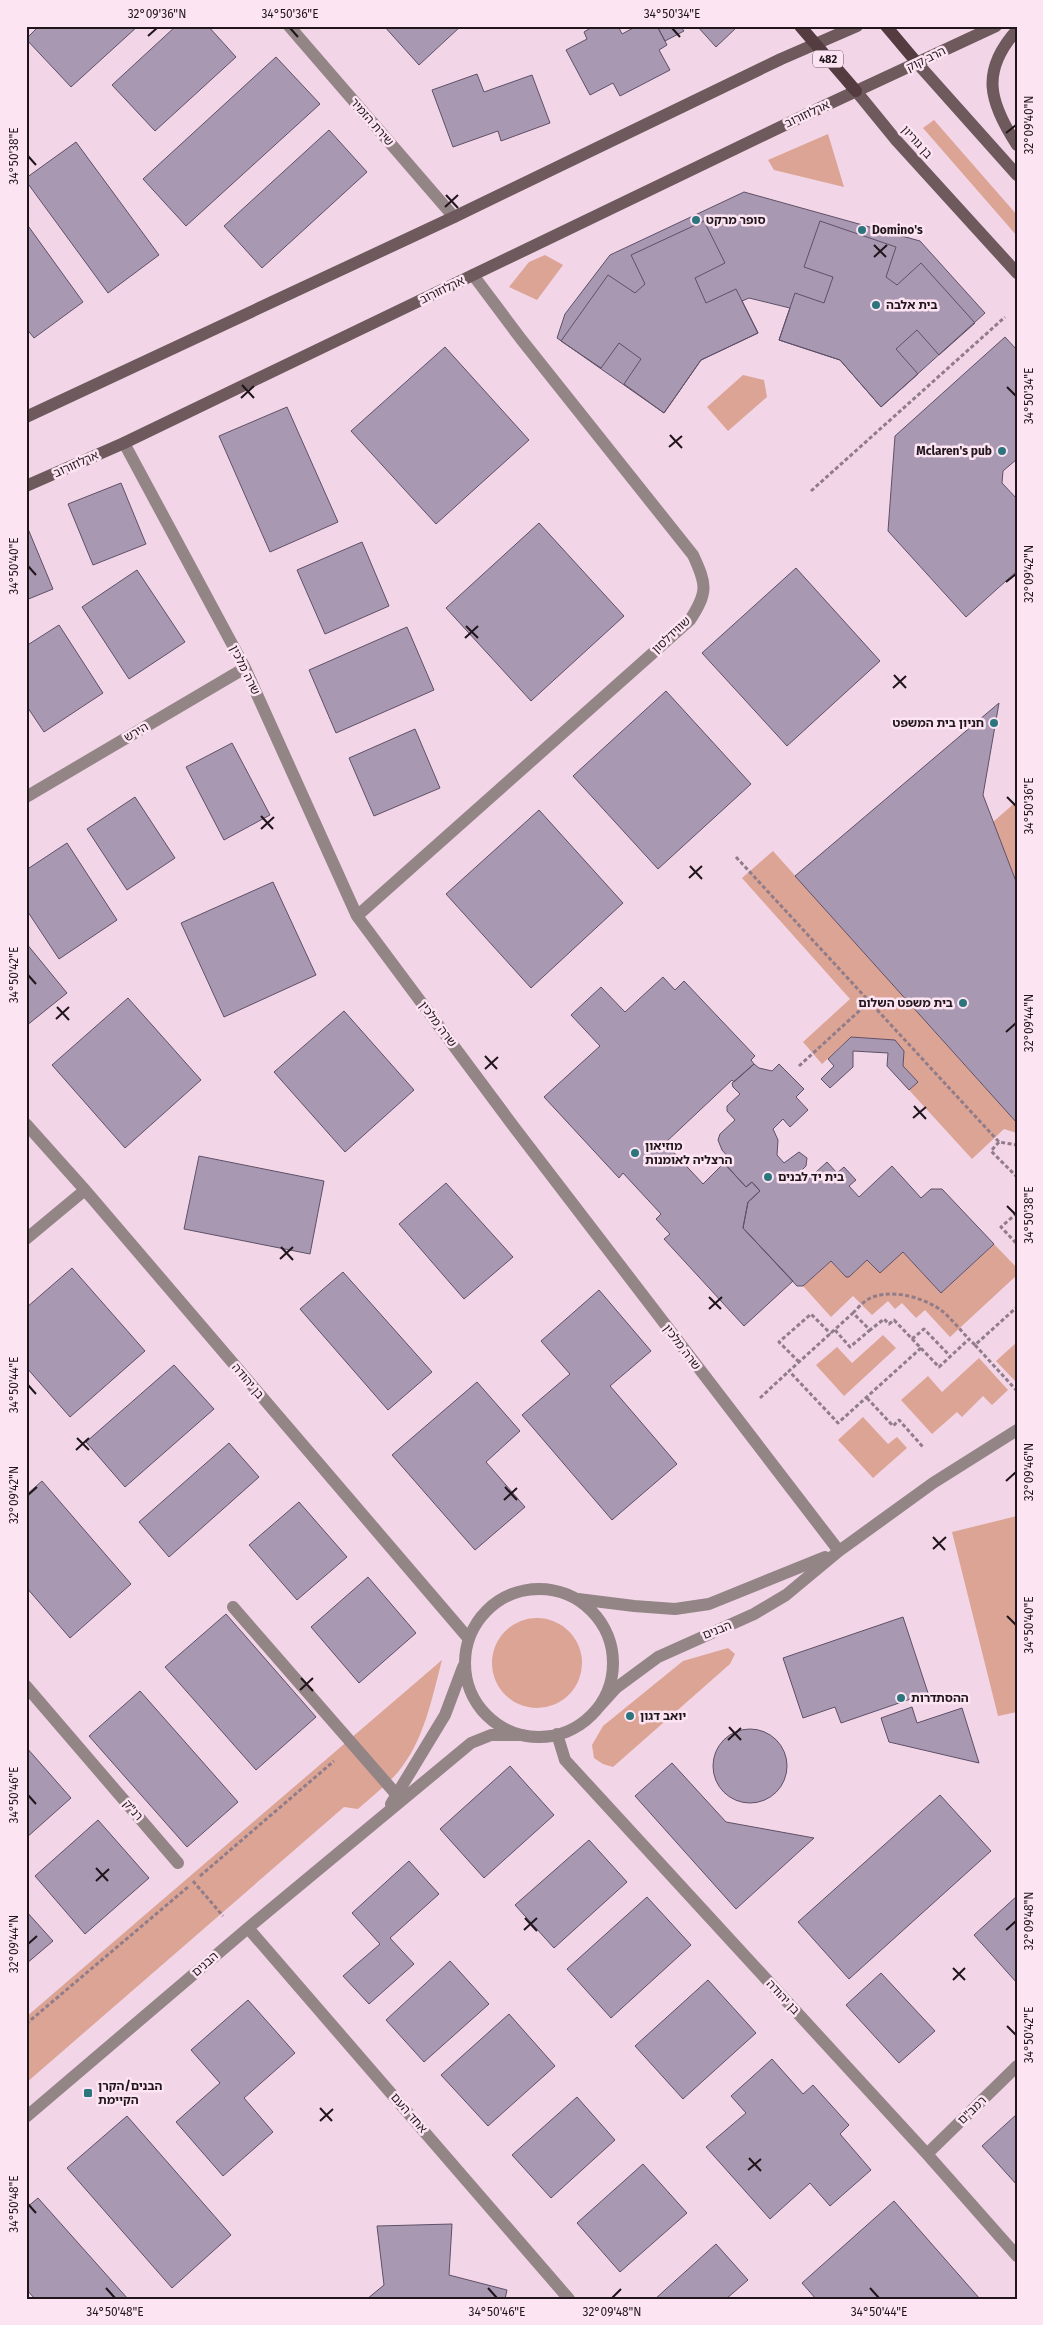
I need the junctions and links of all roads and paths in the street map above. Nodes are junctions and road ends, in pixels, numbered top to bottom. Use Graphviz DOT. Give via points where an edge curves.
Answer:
graph roads {
  1 [pos="289,26"];
  2 [pos="800,26"];
  3 [pos="857,26"];
  4 [pos="886,26"];
  5 [pos="996,26"];
  6 [pos="1017,30"];
  7 [pos="816,44"];
  8 [pos="918,64"];
  9 [pos="856,91"];
  10 [pos="1017,145"];
  11 [pos="1017,175"];
  12 [pos="454,217"];
  13 [pos="1017,273"];
  14 [pos="473,275"];
  15 [pos="1005,317"];
  16 [pos="26,417"];
  17 [pos="124,442"];
  18 [pos="26,486"];
  19 [pos="811,491"];
  20 [pos="245,668"];
  21 [pos="26,797"];
  22 [pos="736,858"];
  23 [pos="357,916"];
  24 [pos="869,1002"];
  25 [pos="799,1066"];
  26 [pos="26,1124"];
  27 [pos="999,1142"];
  28 [pos="1017,1145"];
  29 [pos="1017,1177"];
  30 [pos="85,1190"];
  31 [pos="1017,1213"];
  32 [pos="26,1239"];
  33 [pos="1017,1244"];
  34 [pos="1017,1307"];
  35 [pos="853,1313"];
  36 [pos="835,1330"];
  37 [pos="870,1330"];
  38 [pos="831,1334"];
  39 [pos="912,1339"];
  40 [pos="969,1339"];
  41 [pos="975,1345"];
  42 [pos="921,1348"];
  43 [pos="950,1356"];
  44 [pos="799,1362"];
  45 [pos="789,1371"];
  46 [pos="1017,1391"];
  47 [pos="760,1398"];
  48 [pos="866,1398"];
  49 [pos="1017,1430"];
  50 [pos="923,1447"];
  51 [pos="839,1551"];
  52 [pos="573,1598"];
  53 [pos="233,1607"];
  54 [pos="469,1639"];
  55 [pos="465,1662"];
  56 [pos="26,1686"];
  57 [pos="596,1710"];
  58 [pos="557,1734"];
  59 [pos="523,1735"];
  60 [pos="396,1794"];
  61 [pos="386,1812"];
  62 [pos="178,1863"];
  63 [pos="244,1931"];
  64 [pos="1017,2066"];
  65 [pos="26,2117"];
  66 [pos="927,2154"];
  67 [pos="1017,2256"];
  68 [pos="569,2299"];
  1 -- 12 [label="street, שירת הזמיר"];
  2 -- 7 [label="main road, בן גוריון / 482"];
  3 -- 7 [label="main road"];
  4 -- 8 [label="main road"];
  5 -- 8 [label="main road, הרב קוק"];
  6 -- 10 [label="main road" via="1003,45 992,73 994,104"];
  7 -- 9 [label="main road, בן גוריון / 482"];
  7 -- 12 [label="main road"];
  8 -- 9 [label="main road, הרב קוק"];
  8 -- 11 [label="main road"];
  9 -- 13 [label="main road, בן גוריון" via="896,140"];
  9 -- 14 [label="main road, ארלוזורוב"];
  12 -- 16 [label="main road"];
  14 -- 17 [label="main road, ארלוזורוב"];
  14 -- 23 [label="street, שווידלסון" via="693,555 704,580 702,602 690,620"];
  15 -- 19 [label="path"];
  17 -- 18 [label="main road, ארלוזורוב"];
  17 -- 20 [label="street, שרה מלכין"];
  20 -- 21 [label="street, הירש"];
  20 -- 23 [label="street, שרה מלכין"];
  22 -- 24 [label="path"];
  23 -- 51 [label="street, שרה מלכין" via="514,1127"];
  24 -- 25 [label="path"];
  24 -- 27 [label="path"];
  26 -- 30 [label="street, בן יהודה"];
  27 -- 28 [label="path"];
  27 -- 29 [label="path" via="991,1151"];
  30 -- 32 [label="street"];
  30 -- 54 [label="street, בן יהודה"];
  31 -- 33 [label="path" via="1001,1228"];
  34 -- 41 [label="path"];
  35 -- 36 [label="path"];
  35 -- 37 [label="path"];
  35 -- 40 [label="path" via="878,1295 916,1298 941,1310"];
  36 -- 37 [label="path" via="850,1347"];
  36 -- 38 [label="path"];
  37 -- 39 [label="path" via="884,1319 889,1324 894,1320"];
  38 -- 44 [label="path"];
  38 -- 44 [label="path" via="811,1314 779,1342"];
  39 -- 42 [label="path"];
  39 -- 43 [label="path" via="924,1329"];
  40 -- 41 [label="path"];
  40 -- 43 [label="path"];
  41 -- 46 [label="path"];
  42 -- 43 [label="path" via="939,1367"];
  42 -- 48 [label="path"];
  44 -- 45 [label="path"];
  45 -- 47 [label="path"];
  45 -- 48 [label="path" via="838,1423"];
  48 -- 50 [label="path" via="893,1426 899,1420"];
  49 -- 51 [label="street, הבנים" via="933,1483"];
  51 -- 52 [label="street, הבנים" via="710,1604 675,1608"];
  51 -- 57 [label="street, הבנים" via="786,1595 754,1614 658,1658 628,1679"];
  52 -- 54 [label="street" via="562,1592 540,1589 517,1592 496,1603 479,1619"];
  52 -- 57 [label="street" via="583,1603 599,1620 609,1640 613,1664 609,1688"];
  53 -- 60 [label="street"];
  54 -- 55 [label="street"];
  55 -- 59 [label="street" via="468,1686 478,1706 493,1722 512,1733"];
  55 -- 60 [label="street, הבנים" via="445,1714"];
  56 -- 62 [label="street, רנ\"ק"];
  57 -- 58 [label="street" via="578,1726"];
  58 -- 59 [label="street"];
  58 -- 66 [label="street, בן יהודה" via="565,1760"];
  59 -- 61 [label="street, הבנים" via="491,1735 471,1743"];
  60 -- 61 [label="street, הבנים"];
  61 -- 63 [label="street, הבנים"];
  62 -- 63 [label="path"];
  63 -- 65 [label="street, הבנים"];
  63 -- 68 [label="street, אחד העם"];
  64 -- 66 [label="street, רמב\"ם"];
  66 -- 67 [label="street, בן יהודה"];
}
